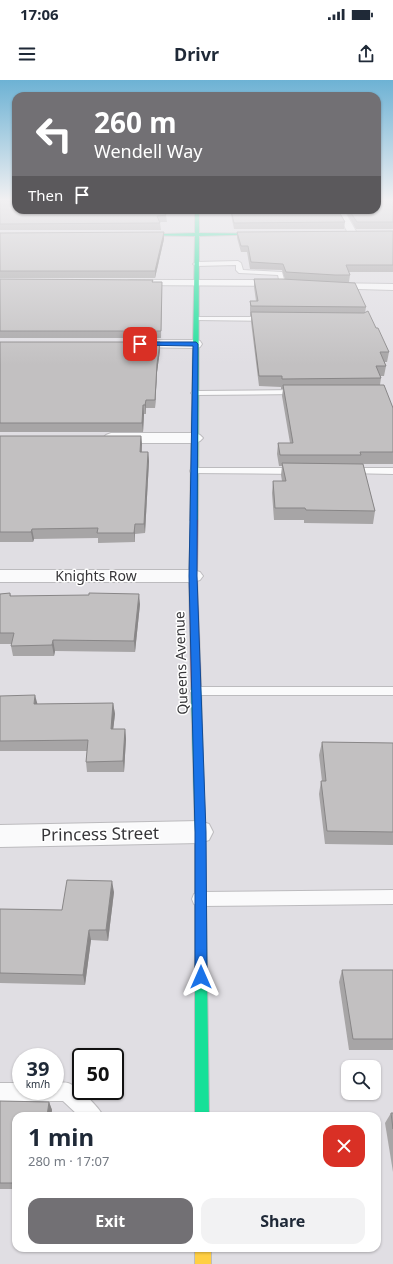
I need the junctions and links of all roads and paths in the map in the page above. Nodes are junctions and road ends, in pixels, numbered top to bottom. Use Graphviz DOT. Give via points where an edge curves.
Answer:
graph roads {
  1 [pos="196,255"];
  2 [pos="237,257"];
  3 [pos="238,263"];
  4 [pos="196,264"];
  5 [pos="118,283"];
  6 [pos="196,283"];
  7 [pos="282,283"];
  8 [pos="297,284"];
  9 [pos="320,286"];
  10 [pos="393,286"];
  11 [pos="196,318"];
  12 [pos="276,319"];
  13 [pos="117,344"];
  14 [pos="196,344"];
  15 [pos="303,392"];
  16 [pos="195,393"];
  17 [pos="94,438"];
  18 [pos="195,438"];
  19 [pos="194,471"];
  20 [pos="306,471"];
  21 [pos="337,471"];
  22 [pos="393,471"];
  23 [pos="0,576"];
  24 [pos="193,576"];
  25 [pos="196,691"];
  26 [pos="393,691"];
  27 [pos="200,832"];
  28 [pos="0,836"];
  29 [pos="393,897"];
  30 [pos="200,899"];
  31 [pos="0,1092"];
  32 [pos="89,1112"];
  33 [pos="202,1112"];
  34 [pos="203,1252"];
  35 [pos="203,1264"];
  1 -- 4 [label="main road, Queens Avenue"];
  2 -- 3 [label="lane"];
  3 -- 4 [label="lane"];
  3 -- 7 [label="lane" via="241,272 280,273"];
  4 -- 6 [label="main road, Queens Avenue"];
  5 -- 6 [label="street"];
  6 -- 7 [label="street"];
  6 -- 11 [label="main road, Queens Avenue"];
  7 -- 8 [label="street"];
  9 -- 10 [label="street"];
  11 -- 12 [label="lane"];
  11 -- 14 [label="main road, Queens Avenue"];
  13 -- 14 [label="street"];
  14 -- 16 [label="main road, Queens Avenue"];
  15 -- 16 [label="lane"];
  16 -- 18 [label="main road, Queens Avenue"];
  17 -- 18 [label="street"];
  18 -- 19 [label="main road, Queens Avenue"];
  19 -- 20 [label="lane"];
  19 -- 24 [label="main road, Queens Avenue"];
  21 -- 22 [label="lane"];
  23 -- 24 [label="street, Knights Row"];
  24 -- 25 [label="main road, Queens Avenue"];
  25 -- 26 [label="lane"];
  25 -- 27 [label="main road, Queens Avenue"];
  27 -- 28 [label="street, Princess Street"];
  27 -- 30 [label="main road, Queens Avenue"];
  29 -- 30 [label="lane"];
  30 -- 33 [label="main road, Queens Avenue"];
  31 -- 32 [label="lane" via="67,1092"];
  34 -- 35 [label="main road"];
}
